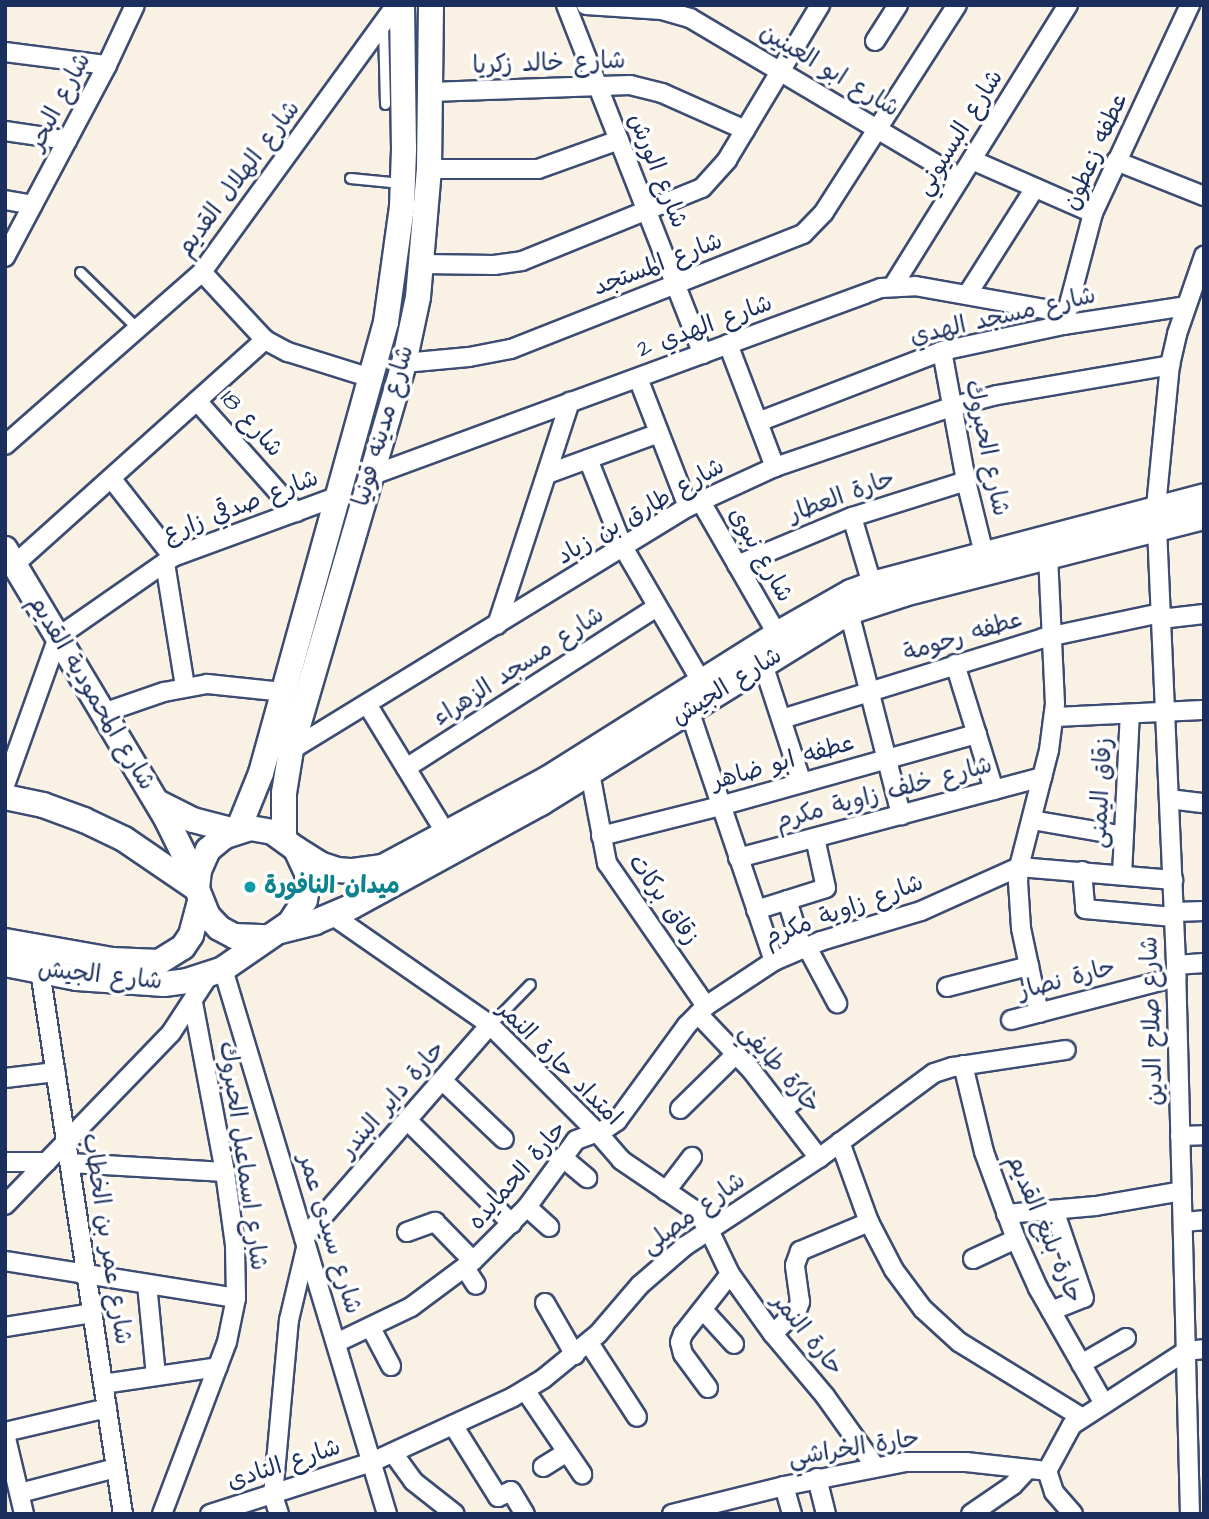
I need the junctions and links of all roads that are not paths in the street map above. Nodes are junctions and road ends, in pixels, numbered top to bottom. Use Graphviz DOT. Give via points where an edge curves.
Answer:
graph roads {
  1 [pos="396,5"];
  2 [pos="402,5"];
  3 [pos="432,5"];
  4 [pos="566,5"];
  5 [pos="586,5"];
  6 [pos="819,5"];
  7 [pos="898,5"];
  8 [pos="957,5"];
  9 [pos="1068,5"];
  10 [pos="1190,5"];
  11 [pos="129,6"];
  12 [pos="383,24"];
  13 [pos="875,41"];
  14 [pos="5,52"];
  15 [pos="107,65"];
  16 [pos="779,70"];
  17 [pos="597,85"];
  18 [pos="430,92"];
  19 [pos="385,104"];
  20 [pos="878,129"];
  21 [pos="745,130"];
  22 [pos="5,131"];
  23 [pos="67,140"];
  24 [pos="619,140"];
  25 [pos="972,159"];
  26 [pos="1116,161"];
  27 [pos="429,169"];
  28 [pos="350,178"];
  29 [pos="960,178"];
  30 [pos="403,184"];
  31 [pos="1035,188"];
  32 [pos="1204,196"];
  33 [pos="5,200"];
  34 [pos="33,205"];
  35 [pos="647,212"];
  36 [pos="1093,213"];
  37 [pos="6,253"];
  38 [pos="1204,256"];
  39 [pos="422,264"];
  40 [pos="80,272"];
  41 [pos="202,272"];
  42 [pos="676,285"];
  43 [pos="892,286"];
  44 [pos="967,295"];
  45 [pos="1186,306"];
  46 [pos="1065,319"];
  47 [pos="138,328"];
  48 [pos="265,340"];
  49 [pos="728,344"];
  50 [pos="942,351"];
  51 [pos="703,354"];
  52 [pos="404,363"];
  53 [pos="1170,365"];
  54 [pos="371,378"];
  55 [pos="638,378"];
  56 [pos="197,401"];
  57 [pos="570,402"];
  58 [pos="951,407"];
  59 [pos="758,422"];
  60 [pos="659,433"];
  61 [pos="5,445"];
  62 [pos="588,459"];
  63 [pos="775,467"];
  64 [pos="547,474"];
  65 [pos="370,477"];
  66 [pos="111,478"];
  67 [pos="966,481"];
  68 [pos="339,496"];
  69 [pos="1204,496"];
  70 [pos="694,504"];
  71 [pos="296,512"];
  72 [pos="852,517"];
  73 [pos="1157,517"];
  74 [pos="1204,517"];
  75 [pos="623,547"];
  76 [pos="984,554"];
  77 [pos="1048,555"];
  78 [pos="10,556"];
  79 [pos="169,560"];
  80 [pos="737,565"];
  81 [pos="872,584"];
  82 [pos="657,607"];
  83 [pos="849,612"];
  84 [pos="1204,614"];
  85 [pos="1161,616"];
  86 [pos="497,625"];
  87 [pos="777,634"];
  88 [pos="1054,635"];
  89 [pos="58,637"];
  90 [pos="764,664"];
  91 [pos="956,664"];
  92 [pos="701,681"];
  93 [pos="186,687"];
  94 [pos="283,692"];
  95 [pos="870,692"];
  96 [pos="368,704"];
  97 [pos="690,709"];
  98 [pos="1204,710"];
  99 [pos="1165,711"];
  100 [pos="103,713"];
  101 [pos="1130,713"];
  102 [pos="1054,717"];
  103 [pos="782,719"];
  104 [pos="641,731"];
  105 [pos="977,734"];
  106 [pos="291,750"];
  107 [pos="887,759"];
  108 [pos="406,768"];
  109 [pos="590,773"];
  110 [pos="1042,777"];
  111 [pos="802,783"];
  112 [pos="5,785"];
  113 [pos="995,790"];
  114 [pos="5,797"];
  115 [pos="1169,799"];
  116 [pos="155,800"];
  117 [pos="1204,803"];
  118 [pos="720,806"];
  119 [pos="901,815"];
  120 [pos="1032,820"];
  121 [pos="236,830"];
  122 [pos="447,835"];
  123 [pos="601,836"];
  124 [pos="1124,836"];
  125 [pos="815,838"];
  126 [pos="290,843"];
  127 [pos="738,858"];
  128 [pos="1018,867"];
  129 [pos="1082,871"];
  130 [pos="1122,875"];
  131 [pos="1173,880"];
  132 [pos="198,891"];
  133 [pos="788,900"];
  134 [pos="756,910"];
  135 [pos="1204,911"];
  136 [pos="1174,914"];
  137 [pos="332,915"];
  138 [pos="273,934"];
  139 [pos="5,941"];
  140 [pos="804,947"];
  141 [pos="774,961"];
  142 [pos="1204,963"];
  143 [pos="5,964"];
  144 [pos="1029,965"];
  145 [pos="40,971"];
  146 [pos="1176,971"];
  147 [pos="216,972"];
  148 [pos="530,984"];
  149 [pos="947,987"];
  150 [pos="193,1003"];
  151 [pos="837,1003"];
  152 [pos="702,1010"];
  153 [pos="1039,1013"];
  154 [pos="1011,1020"];
  155 [pos="490,1026"];
  156 [pos="1066,1050"];
  157 [pos="736,1054"];
  158 [pos="963,1065"];
  159 [pos="56,1072"];
  160 [pos="5,1078"];
  161 [pos="443,1081"];
  162 [pos="804,1093"];
  163 [pos="680,1109"];
  164 [pos="783,1110"];
  165 [pos="408,1121"];
  166 [pos="597,1132"];
  167 [pos="1204,1135"];
  168 [pos="1180,1136"];
  169 [pos="504,1139"];
  170 [pos="66,1142"];
  171 [pos="840,1142"];
  172 [pos="562,1157"];
  173 [pos="692,1157"];
  174 [pos="819,1158"];
  175 [pos="5,1162"];
  176 [pos="47,1162"];
  177 [pos="69,1163"];
  178 [pos="225,1172"];
  179 [pos="587,1178"];
  180 [pos="666,1191"];
  181 [pos="1182,1191"];
  182 [pos="5,1205"];
  183 [pos="527,1207"];
  184 [pos="1054,1210"];
  185 [pos="1006,1214"];
  186 [pos="1204,1220"];
  187 [pos="869,1222"];
  188 [pos="1183,1222"];
  189 [pos="512,1224"];
  190 [pos="549,1227"];
  191 [pos="709,1230"];
  192 [pos="407,1233"];
  193 [pos="1016,1239"];
  194 [pos="305,1242"];
  195 [pos="973,1259"];
  196 [pos="5,1261"];
  197 [pos="469,1265"];
  198 [pos="730,1274"];
  199 [pos="86,1275"];
  200 [pos="147,1284"];
  201 [pos="476,1285"];
  202 [pos="236,1298"];
  203 [pos="545,1303"];
  204 [pos="703,1310"];
  205 [pos="1051,1311"];
  206 [pos="92,1313"];
  207 [pos="5,1327"];
  208 [pos="371,1328"];
  209 [pos="774,1334"];
  210 [pos="1126,1338"];
  211 [pos="336,1343"];
  212 [pos="734,1344"];
  213 [pos="582,1349"];
  214 [pos="1195,1350"];
  215 [pos="1080,1364"];
  216 [pos="391,1366"];
  217 [pos="218,1367"];
  218 [pos="156,1376"];
  219 [pos="103,1384"];
  220 [pos="708,1388"];
  221 [pos="525,1390"];
  222 [pos="1103,1402"];
  223 [pos="107,1408"];
  224 [pos="638,1417"];
  225 [pos="1081,1417"];
  226 [pos="453,1425"];
  227 [pos="5,1433"];
  228 [pos="1196,1437"];
  229 [pos="567,1452"];
  230 [pos="393,1453"];
  231 [pos="8,1455"];
  232 [pos="372,1462"];
  233 [pos="874,1466"];
  234 [pos="543,1467"];
  235 [pos="116,1468"];
  236 [pos="1027,1470"];
  237 [pos="1047,1471"];
  238 [pos="582,1474"];
  239 [pos="817,1478"];
  240 [pos="784,1486"];
  241 [pos="19,1493"];
  242 [pos="273,1495"];
  243 [pos="24,1514"];
  244 [pos="123,1514"];
  245 [pos="162,1514"];
  246 [pos="210,1514"];
  247 [pos="279,1514"];
  248 [pos="387,1514"];
  249 [pos="455,1514"];
  250 [pos="525,1514"];
  251 [pos="672,1514"];
  252 [pos="792,1514"];
  253 [pos="826,1514"];
  254 [pos="971,1514"];
  255 [pos="1073,1514"];
  256 [pos="1190,1514"];
  1 -- 12 [label="street, شارع الهلال القديم"];
  2 -- 30 [label="main road, شارع مدينه قونيا"];
  3 -- 18 [label="main road, شارع مدينه قونيا"];
  4 -- 17 [label="street, شارع الورش"];
  5 -- 16 [label="street, شارع ابو العينين" via="676,13"];
  6 -- 16 [label="street"];
  7 -- 13 [label="street"];
  8 -- 20 [label="street, شارع المستجد"];
  9 -- 25 [label="street, شارع البسيوني"];
  10 -- 26 [label="street, عطفه زعطون"];
  11 -- 15 [label="street, شارع البحر"];
  12 -- 19 [label="lane"];
  12 -- 41 [label="street, شارع الهلال القديم"];
  14 -- 15 [label="street"];
  15 -- 23 [label="street, شارع البحر"];
  16 -- 20 [label="street, شارع ابو العينين"];
  16 -- 21 [label="street"];
  17 -- 18 [label="street, شارع خالد زكريا"];
  17 -- 21 [label="street, شارع خالد زكريا" via="645,87"];
  17 -- 24 [label="street, شارع الورش"];
  18 -- 27 [label="main road, شارع مدينه قونيا"];
  20 -- 29 [label="street, شارع ابو العينين"];
  20 -- 42 [label="street, شارع المستجد" via="824,212 803,234"];
  21 -- 35 [label="street" via="709,182"];
  22 -- 23 [label="street"];
  23 -- 34 [label="street, شارع البحر"];
  24 -- 27 [label="street" via="538,169"];
  24 -- 35 [label="street, شارع الورش"];
  25 -- 29 [label="street, شارع البسيوني"];
  25 -- 31 [label="street"];
  26 -- 32 [label="street"];
  26 -- 36 [label="street, عطفه زعطون"];
  27 -- 39 [label="main road, شارع مدينه قونيا"];
  28 -- 30 [label="lane"];
  29 -- 43 [label="street, شارع البسيوني"];
  30 -- 54 [label="main road, شارع مدينه قونيا" via="396,265"];
  31 -- 36 [label="street"];
  31 -- 44 [label="street"];
  33 -- 34 [label="street"];
  34 -- 37 [label="street, شارع البحر"];
  35 -- 39 [label="street" via="522,261"];
  35 -- 42 [label="street, شارع الورش"];
  36 -- 46 [label="street, عطفه زعطون"];
  38 -- 45 [label="street, شارع صلاح الدين"];
  39 -- 52 [label="main road, شارع مدينه قونيا"];
  40 -- 47 [label="lane"];
  41 -- 47 [label="street, شارع الهلال القديم"];
  41 -- 48 [label="street"];
  42 -- 51 [label="street, شارع الورش"];
  42 -- 52 [label="street, شارع المستجد" via="511,349"];
  43 -- 44 [label="street, شارع الهدي 2"];
  43 -- 49 [label="street, شارع الهدي 2"];
  44 -- 46 [label="street, شارع الهدي 2"];
  45 -- 46 [label="street, شارع مسجد الهدي"];
  45 -- 53 [label="street, شارع صلاح الدين"];
  46 -- 50 [label="street, شارع مسجد الهدي"];
  47 -- 61 [label="street, شارع الهلال القديم"];
  48 -- 54 [label="street" via="288,352"];
  48 -- 56 [label="street"];
  49 -- 51 [label="street, شارع الهدي 2"];
  49 -- 59 [label="street"];
  50 -- 58 [label="street, شارع الحبروك"];
  50 -- 59 [label="street, شارع مسجد الهدي"];
  51 -- 55 [label="street, شارع الهدي 2"];
  52 -- 65 [label="main road, شارع مدينه قونيا"];
  53 -- 58 [label="street, شارع طارق بن زياد"];
  53 -- 73 [label="street, شارع صلاح الدين"];
  54 -- 68 [label="main road, شارع مدينه قونيا"];
  55 -- 57 [label="street, شارع الهدي 2"];
  55 -- 60 [label="street, شارع نبوى"];
  56 -- 66 [label="street"];
  56 -- 71 [label="street, شارع 18"];
  57 -- 64 [label="street"];
  57 -- 65 [label="street, شارع الهدي 2"];
  58 -- 63 [label="street, شارع طارق بن زياد"];
  58 -- 67 [label="street, شارع الحبروك"];
  59 -- 63 [label="street"];
  60 -- 62 [label="street"];
  60 -- 70 [label="street, شارع نبوى"];
  62 -- 64 [label="street"];
  62 -- 75 [label="street"];
  63 -- 70 [label="street, شارع طارق بن زياد"];
  64 -- 86 [label="street"];
  65 -- 106 [label="main road, شارع مدينه قونيا"];
  66 -- 78 [label="street"];
  66 -- 79 [label="street"];
  67 -- 72 [label="street, حارة العطار"];
  67 -- 76 [label="street, شارع الحبروك"];
  68 -- 71 [label="street, شارع صدقي زارع"];
  68 -- 94 [label="main road, شارع مدينه قونيا"];
  69 -- 73 [label="main road, شارع الجيش"];
  70 -- 75 [label="street, شارع طارق بن زياد"];
  70 -- 80 [label="street, شارع نبوى"];
  71 -- 79 [label="street, شارع صدقي زارع"];
  72 -- 80 [label="street, حارة العطار"];
  72 -- 81 [label="street"];
  73 -- 74 [label="main road, شارع الجيش"];
  73 -- 76 [label="main road, شارع الجيش"];
  73 -- 77 [label="main road, شارع الجيش"];
  73 -- 85 [label="street, شارع صلاح الدين"];
  75 -- 82 [label="street"];
  75 -- 86 [label="street, شارع طارق بن زياد"];
  76 -- 81 [label="main road, شارع الجيش"];
  77 -- 83 [label="main road, شارع الجيش"];
  77 -- 88 [label="street"];
  78 -- 89 [label="main road, شارع المحمودية القديم"];
  79 -- 89 [label="street, شارع صدقي زارع"];
  79 -- 93 [label="street"];
  80 -- 87 [label="street, شارع نبوى"];
  81 -- 87 [label="main road, شارع الجيش"];
  82 -- 92 [label="street"];
  82 -- 108 [label="street, شارع مسجد الزهراء"];
  83 -- 90 [label="main road, شارع الجيش"];
  83 -- 95 [label="street"];
  84 -- 85 [label="street"];
  85 -- 88 [label="street, عطفه رحومة"];
  85 -- 99 [label="street, شارع صلاح الدين"];
  86 -- 96 [label="street, شارع طارق بن زياد"];
  87 -- 92 [label="main road, شارع الجيش"];
  88 -- 91 [label="street, عطفه رحومة"];
  88 -- 102 [label="street"];
  89 -- 100 [label="main road, شارع المحمودية القديم"];
  89 -- 112 [label="street"];
  90 -- 97 [label="main road, شارع الجيش"];
  90 -- 103 [label="street"];
  91 -- 95 [label="street, عطفه رحومة"];
  91 -- 105 [label="street"];
  92 -- 104 [label="main road, شارع الجيش"];
  93 -- 94 [label="street" via="229,684"];
  93 -- 100 [label="street"];
  94 -- 121 [label="main road, شارع مدينه قونيا" via="255,793"];
  95 -- 103 [label="street, عطفه رحومة"];
  95 -- 107 [label="street"];
  96 -- 106 [label="street, شارع طارق بن زياد"];
  96 -- 108 [label="street"];
  97 -- 104 [label="main road, شارع الجيش"];
  97 -- 118 [label="street"];
  98 -- 99 [label="street"];
  99 -- 101 [label="street"];
  99 -- 115 [label="street, شارع صلاح الدين"];
  100 -- 116 [label="main road, شارع المحمودية القديم"];
  101 -- 102 [label="street"];
  101 -- 124 [label="street, زقاق اليمنى"];
  102 -- 110 [label="street"];
  103 -- 111 [label="street"];
  104 -- 109 [label="main road, شارع الجيش"];
  104 -- 122 [label="main road, شارع الجيش"];
  105 -- 107 [label="street, عطفه ابو ضاهر"];
  105 -- 113 [label="street"];
  106 -- 126 [label="main road, شارع مدينه قونيا" via="284,793"];
  107 -- 111 [label="street, عطفه ابو ضاهر"];
  107 -- 119 [label="street"];
  108 -- 122 [label="street"];
  109 -- 123 [label="street, زقاق بركات"];
  109 -- 137 [label="main road, شارع الجيش"];
  110 -- 113 [label="street, شارع خلف زاوية مكرم"];
  110 -- 120 [label="street"];
  111 -- 118 [label="street, عطفه ابو ضاهر"];
  113 -- 119 [label="street, شارع خلف زاوية مكرم"];
  114 -- 132 [label="main road" via="85,820 124,839"];
  115 -- 117 [label="street"];
  115 -- 131 [label="street, شارع صلاح الدين"];
  116 -- 121 [label="main road, شارع المحمودية القديم" via="193,820"];
  116 -- 132 [label="main road, شارع المحمودية القديم"];
  118 -- 123 [label="street, عطفه ابو ضاهر"];
  118 -- 127 [label="street"];
  119 -- 125 [label="street, شارع خلف زاوية مكرم"];
  120 -- 124 [label="street"];
  120 -- 128 [label="street"];
  121 -- 126 [label="main road" via="262,829"];
  121 -- 132 [label="main road" via="208,850"];
  122 -- 126 [label="main road, شارع الجيش" via="368,870 322,865"];
  123 -- 152 [label="street, زقاق بركات" via="611,869"];
  124 -- 130 [label="street, زقاق اليمنى"];
  125 -- 127 [label="street, شارع خلف زاوية مكرم"];
  125 -- 133 [label="street" via="826,888"];
  126 -- 138 [label="main road" via="307,873 305,900 290,923"];
  127 -- 134 [label="street"];
  128 -- 129 [label="street, شارع زاوية مكرم"];
  128 -- 140 [label="street, شارع زاوية مكرم" via="921,911"];
  128 -- 144 [label="street" via="1019,913"];
  129 -- 130 [label="street, شارع زاوية مكرم"];
  129 -- 136 [label="street" via="1084,909"];
  130 -- 131 [label="street, شارع زاوية مكرم"];
  131 -- 136 [label="street, شارع صلاح الدين"];
  132 -- 138 [label="main road" via="208,916 234,936"];
  132 -- 139 [label="main road, شارع الجيش" via="191,935 183,947 159,962 112,960"];
  133 -- 134 [label="street"];
  133 -- 140 [label="street"];
  134 -- 141 [label="street"];
  135 -- 136 [label="street"];
  136 -- 146 [label="street, شارع صلاح الدين"];
  137 -- 138 [label="main road, شارع الجيش"];
  137 -- 155 [label="street, امتداد حارة النمر"];
  138 -- 147 [label="main road, شارع الجيش"];
  140 -- 141 [label="street, شارع زاوية مكرم"];
  140 -- 151 [label="street"];
  141 -- 152 [label="street, شارع زاوية مكرم"];
  142 -- 146 [label="street, حارة نصار"];
  143 -- 145 [label="main road, شارع الجيش"];
  144 -- 149 [label="street"];
  144 -- 153 [label="street"];
  145 -- 147 [label="main road, شارع الجيش" via="164,984"];
  145 -- 159 [label="street, شارع عمر بن الخطاب"];
  146 -- 153 [label="street, حارة نصار"];
  146 -- 168 [label="street, شارع صلاح الدين"];
  147 -- 150 [label="street"];
  147 -- 194 [label="street, شارع سيدى عمر"];
  148 -- 155 [label="lane"];
  150 -- 170 [label="street"];
  150 -- 178 [label="street, شارع اسماعيل الحبروك"];
  152 -- 157 [label="street, حارة طايفي"];
  152 -- 166 [label="street, شارع زاوية مكرم" via="617,1121"];
  153 -- 154 [label="street, حارة نصار"];
  155 -- 161 [label="street, حارة داير البندر"];
  155 -- 166 [label="street, امتداد حارة النمر"];
  156 -- 158 [label="street, شارع مصلى"];
  157 -- 163 [label="street"];
  157 -- 164 [label="street, حارة طايفي"];
  158 -- 171 [label="street, شارع مصلى" via="925,1078"];
  158 -- 185 [label="street, حارة بليغ القديم" via="984,1152"];
  159 -- 160 [label="street"];
  159 -- 170 [label="street, شارع عمر بن الخطاب"];
  161 -- 165 [label="street, حارة داير البندر"];
  161 -- 169 [label="street"];
  162 -- 164 [label="street"];
  164 -- 174 [label="street, حارة طايفي"];
  165 -- 189 [label="street"];
  165 -- 194 [label="street, حارة داير البندر"];
  166 -- 172 [label="street, حارة الحمايده" via="582,1135"];
  166 -- 180 [label="street, امتداد حارة النمر" via="621,1160"];
  167 -- 168 [label="street"];
  168 -- 181 [label="street, شارع صلاح الدين"];
  170 -- 176 [label="street"];
  170 -- 177 [label="street, شارع عمر بن الخطاب"];
  171 -- 174 [label="street, شارع مصلى"];
  171 -- 187 [label="street"];
  172 -- 179 [label="street"];
  172 -- 183 [label="street, حارة الحمايده"];
  173 -- 180 [label="street"];
  174 -- 191 [label="street, شارع مصلى"];
  175 -- 176 [label="street"];
  176 -- 182 [label="street"];
  177 -- 178 [label="street"];
  177 -- 199 [label="street, شارع عمر بن الخطاب"];
  178 -- 202 [label="street, شارع اسماعيل الحبروك" via="235,1245"];
  180 -- 191 [label="street, امتداد حارة النمر" via="696,1211"];
  181 -- 184 [label="street"];
  181 -- 188 [label="street, شارع صلاح الدين"];
  183 -- 189 [label="street, حارة الحمايده"];
  183 -- 190 [label="street"];
  184 -- 185 [label="street"];
  184 -- 205 [label="street" via="1084,1298"];
  185 -- 193 [label="street, حارة بليغ القديم"];
  186 -- 188 [label="street"];
  187 -- 209 [label="street" via="800,1251 795,1265 800,1302"];
  187 -- 225 [label="street" via="908,1291 940,1327"];
  188 -- 214 [label="street, شارع صلاح الدين"];
  189 -- 197 [label="street, حارة الحمايده"];
  191 -- 198 [label="street, حارة النمر"];
  191 -- 213 [label="street, شارع مصلى" via="662,1265"];
  192 -- 197 [label="street" via="435,1222"];
  193 -- 195 [label="street"];
  193 -- 205 [label="street, حارة بليغ القديم"];
  194 -- 211 [label="street, شارع سيدى عمر"];
  194 -- 242 [label="street" via="289,1320"];
  196 -- 199 [label="street"];
  197 -- 201 [label="street"];
  197 -- 208 [label="street, حارة الحمايده" via="420,1301"];
  198 -- 204 [label="street"];
  198 -- 209 [label="street, حارة النمر"];
  199 -- 200 [label="street"];
  199 -- 206 [label="street, شارع عمر بن الخطاب"];
  200 -- 202 [label="street"];
  200 -- 218 [label="street"];
  202 -- 217 [label="street, شارع اسماعيل الحبروك"];
  203 -- 213 [label="street"];
  204 -- 212 [label="street"];
  204 -- 220 [label="street" via="683,1334 680,1346"];
  205 -- 215 [label="street, حارة بليغ القديم"];
  206 -- 207 [label="street"];
  206 -- 219 [label="street, شارع عمر بن الخطاب"];
  208 -- 211 [label="street, حارة الحمايده"];
  208 -- 216 [label="street"];
  209 -- 233 [label="street, حارة النمر"];
  210 -- 215 [label="street"];
  211 -- 232 [label="street, شارع سيدى عمر"];
  213 -- 221 [label="street, شارع مصلى"];
  213 -- 224 [label="street"];
  214 -- 222 [label="street"];
  214 -- 228 [label="street, شارع صلاح الدين"];
  215 -- 222 [label="street, حارة بليغ القديم"];
  217 -- 218 [label="street"];
  217 -- 245 [label="street, شارع اسماعيل الحبروك"];
  218 -- 219 [label="street"];
  219 -- 223 [label="street, شارع عمر بن الخطاب"];
  221 -- 226 [label="street, شارع مصلى"];
  221 -- 229 [label="street"];
  222 -- 225 [label="street"];
  223 -- 227 [label="street"];
  223 -- 235 [label="street, شارع عمر بن الخطاب"];
  225 -- 237 [label="street" via="1065,1435"];
  226 -- 230 [label="street, شارع مصلى"];
  226 -- 250 [label="street" via="498,1497 511,1491"];
  227 -- 231 [label="street"];
  228 -- 256 [label="street, شارع صلاح الدين"];
  229 -- 234 [label="street"];
  229 -- 238 [label="street"];
  230 -- 232 [label="street, شارع مصلى"];
  230 -- 249 [label="street" via="413,1481"];
  231 -- 241 [label="street"];
  232 -- 242 [label="street, شارع النادى"];
  232 -- 248 [label="street, شارع سيدى عمر"];
  233 -- 236 [label="street, حارة الخراشي" via="935,1461"];
  233 -- 239 [label="street, حارة الخراشي"];
  235 -- 241 [label="street"];
  235 -- 244 [label="street, شارع عمر بن الخطاب"];
  236 -- 237 [label="street, حارة الخراشي"];
  236 -- 254 [label="street"];
  237 -- 255 [label="street" via="1054,1492"];
  239 -- 240 [label="street, حارة الخراشي"];
  239 -- 253 [label="street"];
  240 -- 251 [label="street, حارة الخراشي"];
  240 -- 252 [label="street"];
  241 -- 243 [label="street"];
  242 -- 246 [label="street, شارع النادى"];
  242 -- 247 [label="street"];
}
